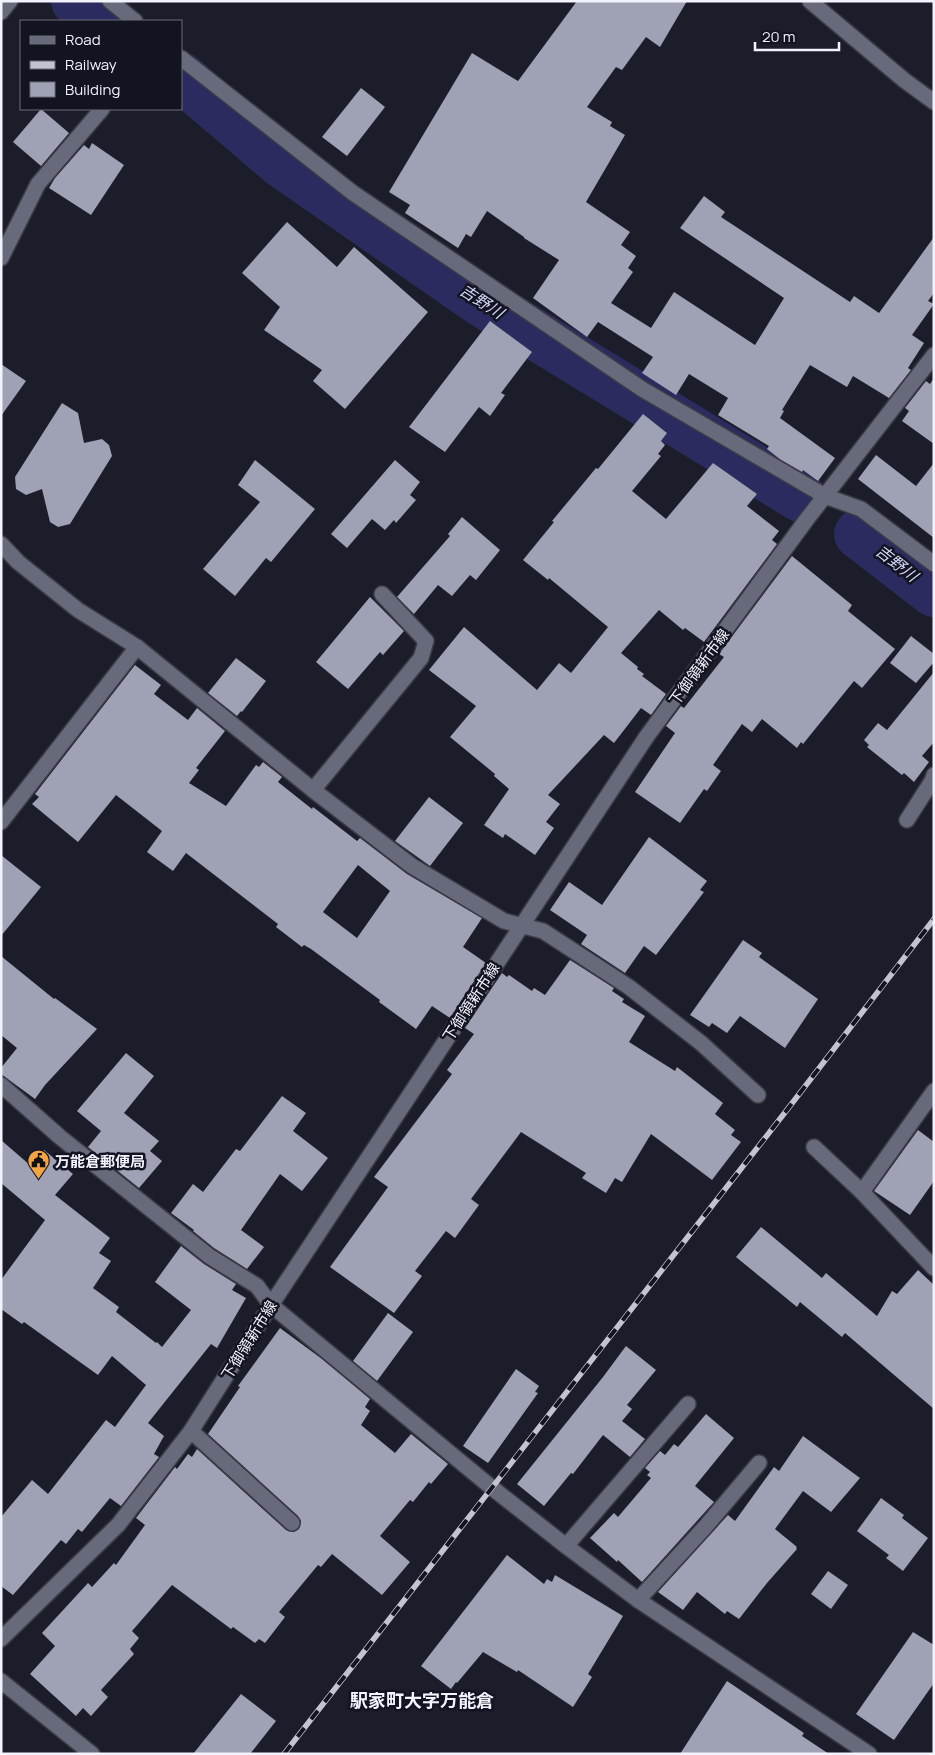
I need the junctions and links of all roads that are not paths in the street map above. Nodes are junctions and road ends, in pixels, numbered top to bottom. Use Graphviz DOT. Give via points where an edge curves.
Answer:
graph roads {
  1 [pos="10,1"];
  2 [pos="110,1"];
  3 [pos="810,1"];
  4 [pos="1,12"];
  5 [pos="134,20"];
  6 [pos="182,59"];
  7 [pos="934,102"];
  8 [pos="101,110"];
  9 [pos="1,258"];
  10 [pos="934,355"];
  11 [pos="825,496"];
  12 [pos="1,544"];
  13 [pos="934,564"];
  14 [pos="382,594"];
  15 [pos="137,647"];
  16 [pos="934,775"];
  17 [pos="313,790"];
  18 [pos="907,820"];
  19 [pos="1,822"];
  20 [pos="521,926"];
  21 [pos="1,1085"];
  22 [pos="934,1091"];
  23 [pos="758,1095"];
  24 [pos="814,1147"];
  25 [pos="862,1192"];
  26 [pos="934,1268"];
  27 [pos="271,1305"];
  28 [pos="688,1404"];
  29 [pos="192,1431"];
  30 [pos="758,1463"];
  31 [pos="292,1523"];
  32 [pos="566,1546"];
  33 [pos="638,1600"];
  34 [pos="1,1639"];
  35 [pos="1,1681"];
  36 [pos="92,1754"];
  37 [pos="869,1754"];
  1 -- 4 [label="street"];
  2 -- 5 [label="street"];
  3 -- 7 [label="street"];
  6 -- 11 [label="street" via="370,204 642,389"];
  8 -- 9 [label="street" via="38,184"];
  10 -- 11 [label="street, 下御領新市線"];
  11 -- 13 [label="street" via="861,509"];
  11 -- 20 [label="street, 下御領新市線" via="648,736"];
  12 -- 15 [label="street" via="18,562 78,610"];
  14 -- 17 [label="street" via="426,640 421,658"];
  15 -- 17 [label="street"];
  15 -- 19 [label="street"];
  16 -- 18 [label="street"];
  17 -- 20 [label="street" via="412,866 504,920"];
  20 -- 23 [label="street" via="543,931 629,987 701,1043"];
  20 -- 27 [label="street, 下御領新市線"];
  21 -- 27 [label="street" via="60,1137 209,1256 257,1286"];
  22 -- 25 [label="street"];
  24 -- 25 [label="street"];
  25 -- 26 [label="street"];
  27 -- 29 [label="street, 下御領新市線"];
  27 -- 32 [label="street"];
  28 -- 32 [label="street"];
  29 -- 31 [label="street"];
  29 -- 34 [label="street, 下御領新市線" via="118,1525"];
  30 -- 33 [label="street"];
  32 -- 33 [label="street"];
  33 -- 37 [label="street"];
  35 -- 36 [label="street"];
}
